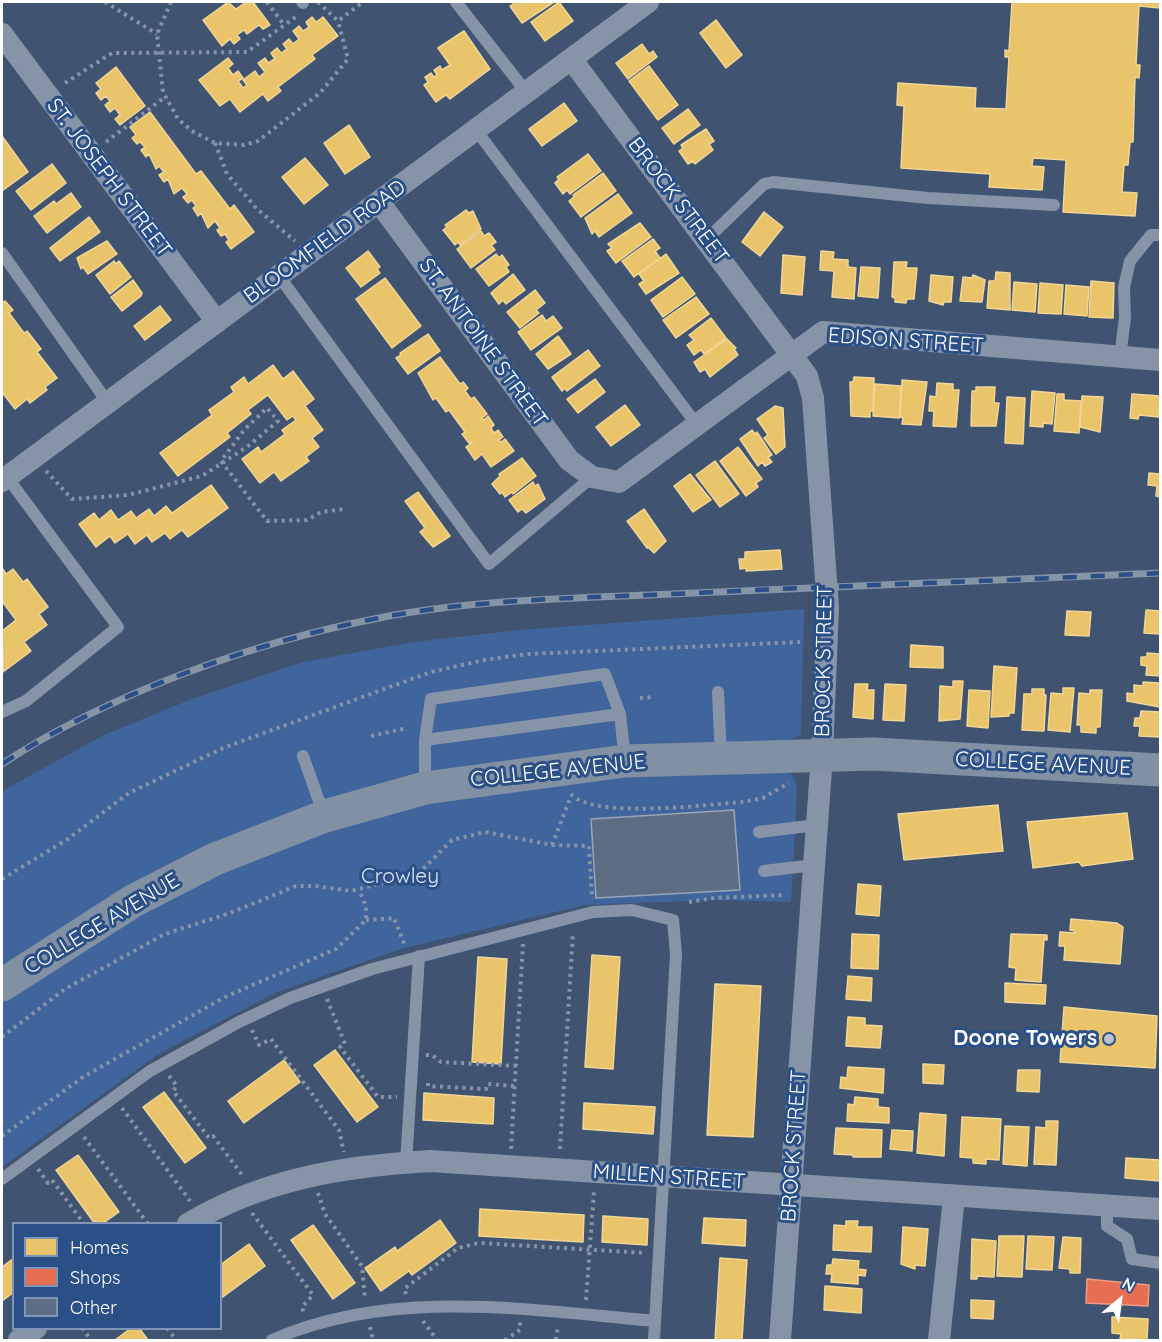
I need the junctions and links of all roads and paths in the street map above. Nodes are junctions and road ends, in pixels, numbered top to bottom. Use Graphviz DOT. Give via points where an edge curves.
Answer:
graph roads {
  1 [pos="105,2"];
  2 [pos="171,2"];
  3 [pos="267,2"];
  4 [pos="318,2"];
  5 [pos="363,2"];
  6 [pos="456,2"];
  7 [pos="648,2"];
  8 [pos="304,6"];
  9 [pos="623,9"];
  10 [pos="338,21"];
  11 [pos="284,25"];
  12 [pos="2,34"];
  13 [pos="157,34"];
  14 [pos="158,53"];
  15 [pos="572,60"];
  16 [pos="65,83"];
  17 [pos="527,93"];
  18 [pos="165,97"];
  19 [pos="476,130"];
  20 [pos="215,143"];
  21 [pos="91,153"];
  22 [pos="379,202"];
  23 [pos="1054,205"];
  24 [pos="1161,235"];
  25 [pos="707,239"];
  26 [pos="295,242"];
  27 [pos="2,253"];
  28 [pos="279,276"];
  29 [pos="217,322"];
  30 [pos="792,355"];
  31 [pos="1120,357"];
  32 [pos="1161,360"];
  33 [pos="108,403"];
  34 [pos="697,425"];
  35 [pos="37,455"];
  36 [pos="221,461"];
  37 [pos="4,475"];
  38 [pos="592,477"];
  39 [pos="345,509"];
  40 [pos="800,642"];
  41 [pos="718,692"];
  42 [pos="654,697"];
  43 [pos="640,698"];
  44 [pos="2,712"];
  45 [pos="620,714"];
  46 [pos="407,728"];
  47 [pos="370,736"];
  48 [pos="425,740"];
  49 [pos="822,755"];
  50 [pos="303,756"];
  51 [pos="721,759"];
  52 [pos="625,761"];
  53 [pos="1161,770"];
  54 [pos="792,781"];
  55 [pos="426,788"];
  56 [pos="572,788"];
  57 [pos="571,796"];
  58 [pos="325,816"];
  59 [pos="817,825"];
  60 [pos="759,832"];
  61 [pos="552,845"];
  62 [pos="814,865"];
  63 [pos="764,871"];
  64 [pos="2,879"];
  65 [pos="359,890"];
  66 [pos="786,895"];
  67 [pos="592,902"];
  68 [pos="689,902"];
  69 [pos="574,916"];
  70 [pos="366,920"];
  71 [pos="524,929"];
  72 [pos="405,946"];
  73 [pos="419,956"];
  74 [pos="2,985"];
  75 [pos="322,987"];
  76 [pos="247,1018"];
  77 [pos="2,1037"];
  78 [pos="413,1055"];
  79 [pos="429,1055"];
  80 [pos="161,1065"];
  81 [pos="429,1065"];
  82 [pos="516,1066"];
  83 [pos="428,1076"];
  84 [pos="515,1086"];
  85 [pos="410,1097"];
  86 [pos="114,1098"];
  87 [pos="76,1125"];
  88 [pos="2,1136"];
  89 [pos="511,1150"];
  90 [pos="560,1152"];
  91 [pos="30,1159"];
  92 [pos="406,1163"];
  93 [pos="348,1168"];
  94 [pos="312,1174"];
  95 [pos="243,1177"];
  96 [pos="664,1177"];
  97 [pos="2,1179"];
  98 [pos="791,1185"];
  99 [pos="594,1191"];
  100 [pos="954,1197"];
  101 [pos="1107,1206"];
  102 [pos="1161,1209"];
  103 [pos="252,1212"];
  104 [pos="194,1220"];
  105 [pos="83,1222"];
  106 [pos="147,1222"];
  107 [pos="590,1249"];
  108 [pos="659,1254"];
  109 [pos="1161,1263"];
  110 [pos="413,1306"];
  111 [pos="521,1311"];
  112 [pos="366,1312"];
  113 [pos="585,1315"];
  114 [pos="655,1321"];
  115 [pos="308,1326"];
  116 [pos="35,1330"];
  117 [pos="20,1341"];
  118 [pos="272,1341"];
  119 [pos="373,1341"];
  120 [pos="437,1341"];
  121 [pos="505,1341"];
  122 [pos="654,1341"];
  123 [pos="780,1341"];
  124 [pos="939,1341"];
  1 -- 13 [label="path"];
  2 -- 13 [label="path"];
  3 -- 11 [label="path"];
  4 -- 8 [label="path"];
  4 -- 10 [label="path"];
  5 -- 10 [label="path"];
  6 -- 17 [label="lane"];
  7 -- 9 [label="street, BLOOMFIELD ROAD"];
  8 -- 11 [label="path"];
  9 -- 15 [label="street, BLOOMFIELD ROAD"];
  10 -- 20 [label="path" via="348,58 320,93 258,141 244,145"];
  11 -- 14 [label="path" via="247,52"];
  12 -- 21 [label="street, ST. JOSEPH STREET"];
  13 -- 14 [label="path"];
  14 -- 16 [label="path" via="112,52"];
  14 -- 18 [label="path"];
  15 -- 17 [label="street, BLOOMFIELD ROAD"];
  15 -- 25 [label="street, BROCK STREET"];
  17 -- 19 [label="street, BLOOMFIELD ROAD"];
  18 -- 20 [label="path" via="178,119"];
  18 -- 21 [label="path"];
  19 -- 22 [label="street, BLOOMFIELD ROAD"];
  19 -- 34 [label="lane"];
  20 -- 26 [label="path" via="227,174 257,209"];
  21 -- 29 [label="street, ST. JOSEPH STREET"];
  22 -- 28 [label="street, BLOOMFIELD ROAD"];
  22 -- 38 [label="street, ST. ANTOINE STREET" via="569,460"];
  23 -- 25 [label="lane" via="928,198 772,182 764,184"];
  24 -- 31 [label="lane" via="1151,235 1130,261 1124,287"];
  25 -- 30 [label="street, BROCK STREET"];
  27 -- 33 [label="lane"];
  28 -- 29 [label="street, BLOOMFIELD ROAD"];
  28 -- 38 [label="lane" via="489,564"];
  29 -- 33 [label="street, BLOOMFIELD ROAD"];
  30 -- 31 [label="street, EDISON STREET" via="823,332"];
  30 -- 34 [label="street, EDISON STREET"];
  30 -- 49 [label="street, BROCK STREET" via="807,376 813,398 828,608"];
  31 -- 32 [label="street, EDISON STREET"];
  33 -- 35 [label="street, BLOOMFIELD ROAD"];
  34 -- 38 [label="street, EDISON STREET" via="619,482"];
  35 -- 36 [label="path" via="48,475 72,499 128,495 165,487 202,476"];
  35 -- 37 [label="street, BLOOMFIELD ROAD"];
  36 -- 36 [label="path" via="247,447 278,421 267,408"];
  36 -- 39 [label="path" via="267,522 307,520 321,512"];
  37 -- 44 [label="lane" via="118,627 26,701"];
  40 -- 64 [label="path" via="528,654 431,672 212,753 129,794 65,841"];
  41 -- 51 [label="lane"];
  42 -- 43 [label="path"];
  45 -- 48 [label="lane"];
  45 -- 48 [label="lane" via="605,674 431,699"];
  45 -- 52 [label="lane"];
  46 -- 47 [label="path"];
  48 -- 55 [label="lane"];
  49 -- 51 [label="street, COLLEGE AVENUE"];
  49 -- 53 [label="street, COLLEGE AVENUE" via="873,754"];
  49 -- 59 [label="street, BROCK STREET"];
  50 -- 58 [label="lane"];
  51 -- 52 [label="street, COLLEGE AVENUE"];
  52 -- 55 [label="street, COLLEGE AVENUE"];
  54 -- 57 [label="path" via="763,798 621,810"];
  55 -- 58 [label="street, COLLEGE AVENUE"];
  56 -- 57 [label="path"];
  57 -- 61 [label="path"];
  58 -- 74 [label="street, COLLEGE AVENUE" via="215,859 133,901"];
  59 -- 60 [label="lane"];
  59 -- 62 [label="street, BROCK STREET"];
  61 -- 65 [label="path" via="485,832 452,840 418,874"];
  61 -- 67 [label="path" via="589,846"];
  62 -- 63 [label="lane"];
  62 -- 98 [label="street, BROCK STREET"];
  65 -- 70 [label="path" via="366,906"];
  65 -- 77 [label="path" via="296,886 165,934 65,989"];
  66 -- 68 [label="path"];
  69 -- 71 [label="lane"];
  69 -- 90 [label="path"];
  69 -- 96 [label="lane" via="632,910 673,920 676,954"];
  70 -- 72 [label="path" via="394,918"];
  70 -- 88 [label="path" via="336,949 225,997 83,1077"];
  71 -- 73 [label="lane"];
  71 -- 82 [label="path"];
  73 -- 75 [label="lane"];
  73 -- 78 [label="lane"];
  75 -- 76 [label="lane"];
  75 -- 85 [label="path" via="345,1044 340,1047 378,1097"];
  76 -- 80 [label="lane"];
  76 -- 93 [label="path" via="259,1045 271,1039 339,1130"];
  78 -- 79 [label="path"];
  78 -- 85 [label="lane"];
  79 -- 81 [label="path"];
  79 -- 82 [label="path" via="441,1062"];
  80 -- 86 [label="lane"];
  80 -- 95 [label="path" via="177,1086 173,1091"];
  82 -- 84 [label="path"];
  83 -- 84 [label="path" via="428,1086"];
  84 -- 89 [label="path"];
  85 -- 92 [label="lane"];
  86 -- 87 [label="lane"];
  86 -- 104 [label="path"];
  87 -- 91 [label="lane"];
  87 -- 106 [label="path"];
  91 -- 97 [label="lane"];
  91 -- 105 [label="path" via="48,1183 52,1179"];
  92 -- 93 [label="street, MILLEN STREET"];
  92 -- 96 [label="street, MILLEN STREET" via="430,1161"];
  93 -- 94 [label="street, MILLEN STREET"];
  94 -- 104 [label="street, MILLEN STREET" via="258,1190"];
  94 -- 112 [label="path" via="325,1214 362,1266"];
  96 -- 98 [label="street, MILLEN STREET"];
  96 -- 108 [label="lane"];
  98 -- 100 [label="street, MILLEN STREET"];
  98 -- 123 [label="street, BROCK STREET"];
  99 -- 107 [label="path"];
  100 -- 101 [label="street, MILLEN STREET"];
  100 -- 124 [label="street"];
  101 -- 102 [label="street, MILLEN STREET"];
  101 -- 109 [label="lane" via="1107,1226 1127,1239 1132,1259"];
  103 -- 115 [label="path" via="314,1295 302,1307"];
  107 -- 108 [label="path"];
  107 -- 110 [label="path" via="479,1244 458,1248 404,1289"];
  107 -- 113 [label="path"];
  108 -- 114 [label="lane"];
  110 -- 111 [label="lane"];
  110 -- 112 [label="lane"];
  110 -- 120 [label="path"];
  111 -- 113 [label="lane"];
  111 -- 121 [label="path" via="520,1330"];
  112 -- 115 [label="lane"];
  112 -- 119 [label="path"];
  113 -- 114 [label="lane"];
  114 -- 122 [label="lane"];
  115 -- 118 [label="lane"];
  116 -- 117 [label="street"];
}
